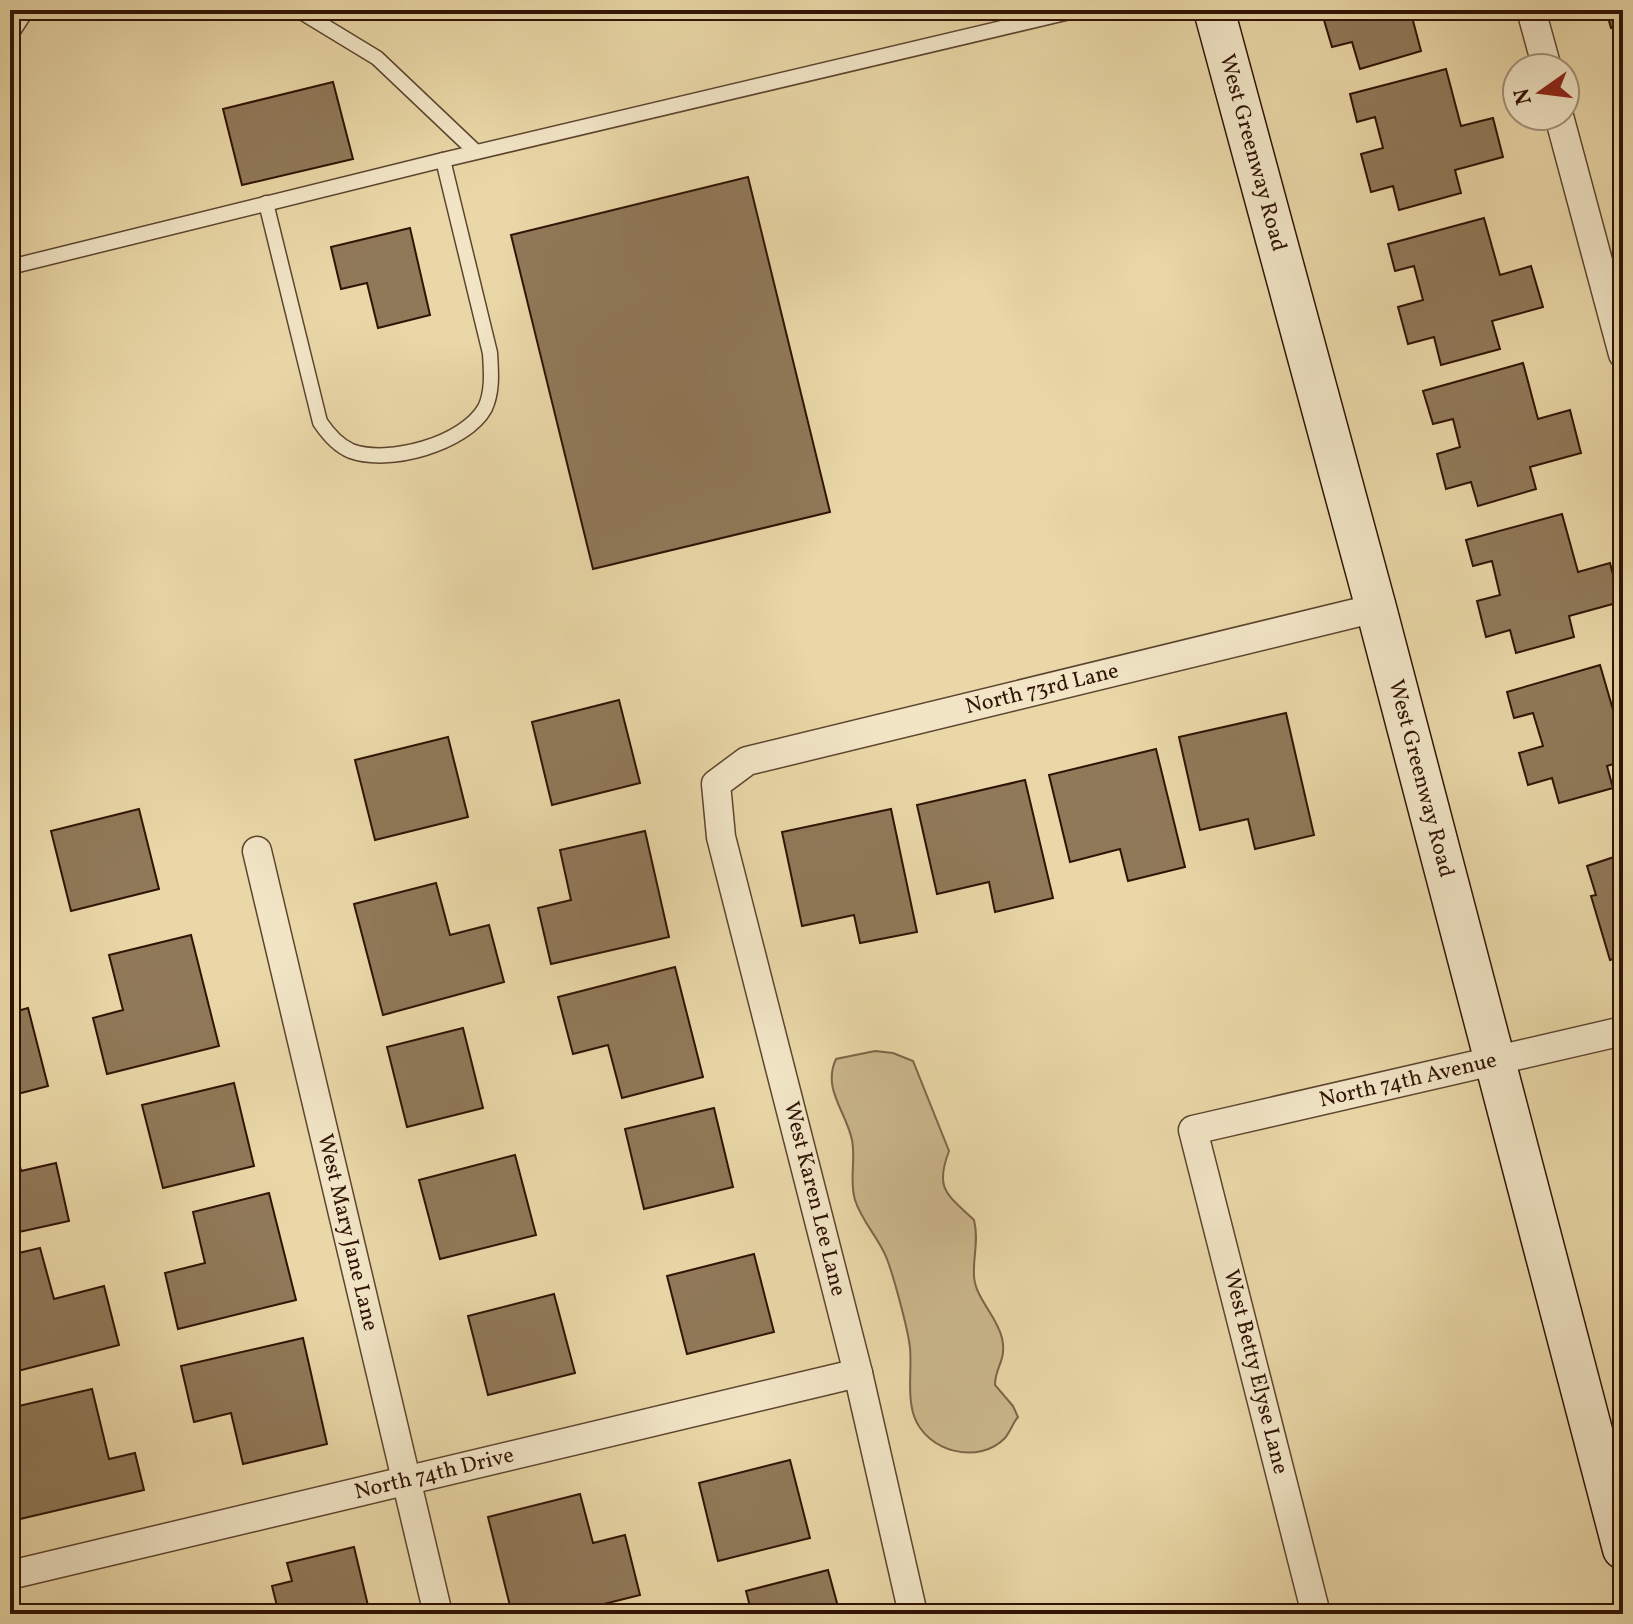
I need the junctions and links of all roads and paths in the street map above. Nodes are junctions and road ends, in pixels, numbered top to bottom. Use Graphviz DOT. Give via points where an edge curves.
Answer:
graph roads {
  1 [pos="27,10"];
  2 [pos="298,10"];
  3 [pos="1078,10"];
  4 [pos="1214,10"];
  5 [pos="1531,10"];
  6 [pos="10,36"];
  7 [pos="1543,52"];
  8 [pos="1563,132"];
  9 [pos="476,152"];
  10 [pos="443,160"];
  11 [pos="266,203"];
  12 [pos="10,267"];
  13 [pos="1623,354"];
  14 [pos="1376,608"];
  15 [pos="716,784"];
  16 [pos="257,851"];
  17 [pos="1623,1031"];
  18 [pos="1494,1062"];
  19 [pos="1193,1130"];
  20 [pos="858,1373"];
  21 [pos="405,1481"];
  22 [pos="1623,1549"];
  23 [pos="10,1575"];
  24 [pos="438,1614"];
  25 [pos="913,1614"];
  26 [pos="1316,1614"];
  1 -- 6 [label="lane"];
  2 -- 9 [label="lane" via="377,58"];
  3 -- 9 [label="lane"];
  4 -- 14 [label="street, West Greenway Road"];
  5 -- 7 [label="street"];
  8 -- 13 [label="street"];
  9 -- 10 [label="lane"];
  10 -- 11 [label="lane"];
  10 -- 11 [label="lane" via="490,353 491,383 485,407 468,427 441,443 398,454 372,456 349,450 320,422"];
  11 -- 12 [label="lane"];
  14 -- 15 [label="street, North 73rd Lane" via="747,761"];
  14 -- 18 [label="street, West Greenway Road"];
  15 -- 20 [label="street, West Karen Lee Lane" via="721,837"];
  16 -- 21 [label="street, West Mary Jane Lane"];
  17 -- 18 [label="street, North 74th Avenue"];
  18 -- 19 [label="street, North 74th Avenue"];
  18 -- 22 [label="street, West Greenway Road"];
  19 -- 26 [label="street, West Betty Elyse Lane"];
  20 -- 21 [label="street, North 74th Drive"];
  20 -- 25 [label="street, West Karen Lee Lane"];
  21 -- 23 [label="street, North 74th Drive"];
  21 -- 24 [label="street, West Mary Jane Lane"];
}
